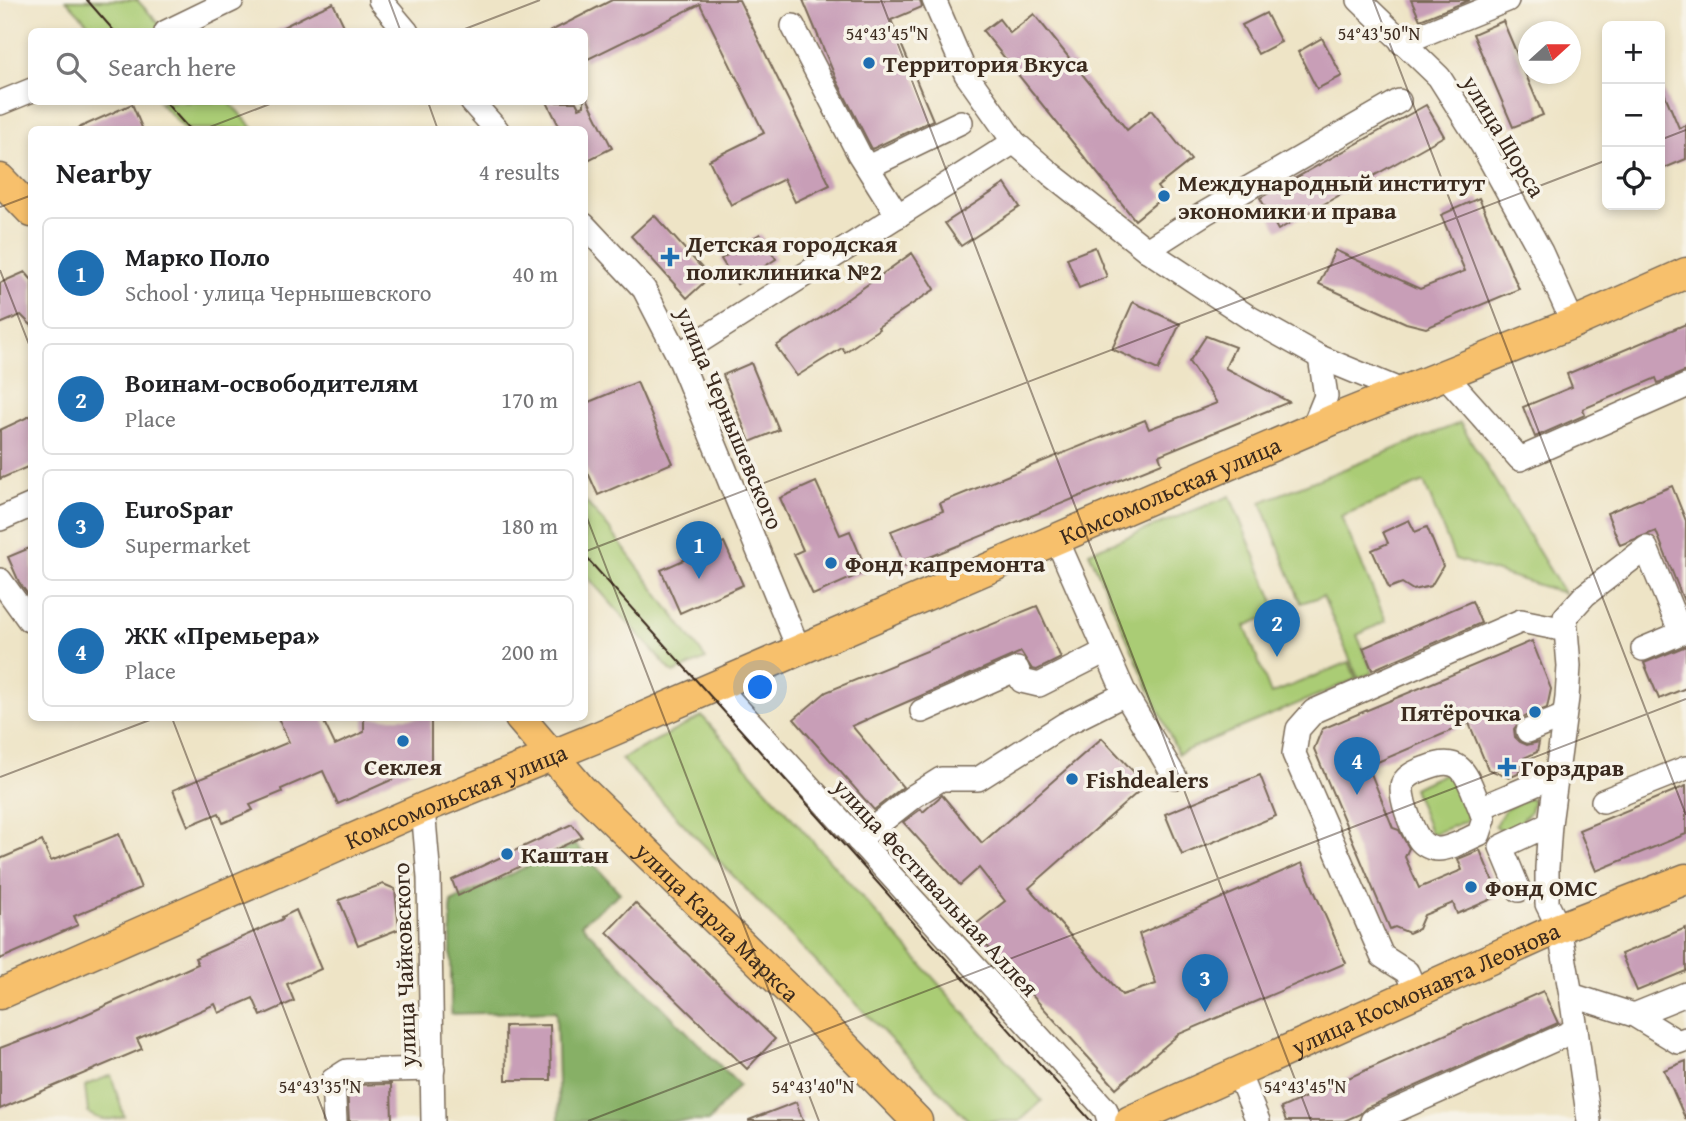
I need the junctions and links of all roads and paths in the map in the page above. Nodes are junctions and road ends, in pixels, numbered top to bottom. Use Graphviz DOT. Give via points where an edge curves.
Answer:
graph roads {
  1 [pos="232,0"];
  2 [pos="380,0"];
  3 [pos="934,0"];
  4 [pos="1359,0"];
  5 [pos="1507,0"];
  6 [pos="793,26"];
  7 [pos="174,28"];
  8 [pos="404,28"];
  9 [pos="1402,43"];
  10 [pos="28,92"];
  11 [pos="1399,101"];
  12 [pos="0,103"];
  13 [pos="475,105"];
  14 [pos="961,122"];
  15 [pos="493,126"];
  16 [pos="1014,142"];
  17 [pos="0,156"];
  18 [pos="868,167"];
  19 [pos="0,179"];
  20 [pos="28,184"];
  21 [pos="28,208"];
  22 [pos="898,216"];
  23 [pos="588,229"];
  24 [pos="1147,250"];
  25 [pos="1686,273"];
  26 [pos="1573,323"];
  27 [pos="678,355"];
  28 [pos="1320,357"];
  29 [pos="1445,375"];
  30 [pos="1686,386"];
  31 [pos="1402,391"];
  32 [pos="1314,428"];
  33 [pos="28,507"];
  34 [pos="0,519"];
  35 [pos="1056,538"];
  36 [pos="0,580"];
  37 [pos="28,619"];
  38 [pos="1566,630"];
  39 [pos="1643,649"];
  40 [pos="799,650"];
  41 [pos="1106,651"];
  42 [pos="723,692"];
  43 [pos="1125,694"];
  44 [pos="922,711"];
  45 [pos="1564,716"];
  46 [pos="524,721"];
  47 [pos="546,721"];
  48 [pos="1560,746"];
  49 [pos="561,752"];
  50 [pos="1686,768"];
  51 [pos="1555,776"];
  52 [pos="1175,777"];
  53 [pos="1603,801"];
  54 [pos="423,808"];
  55 [pos="1480,808"];
  56 [pos="1550,824"];
  57 [pos="858,840"];
  58 [pos="1686,878"];
  59 [pos="1519,890"];
  60 [pos="1559,928"];
  61 [pos="1416,993"];
  62 [pos="0,994"];
  63 [pos="1686,994"];
  64 [pos="1572,995"];
  65 [pos="1634,1015"];
  66 [pos="1576,1030"];
  67 [pos="1686,1039"];
  68 [pos="433,1069"];
  69 [pos="1238,1073"];
  70 [pos="1115,1117"];
  71 [pos="335,1121"];
  72 [pos="433,1121"];
  73 [pos="917,1121"];
  74 [pos="940,1121"];
  75 [pos="1258,1121"];
  76 [pos="1372,1121"];
  77 [pos="1588,1121"];
  1 -- 7 [label="street"];
  2 -- 8 [label="street"];
  3 -- 16 [label="street" via="966,74"];
  4 -- 9 [label="street, улица Щорса"];
  5 -- 9 [label="street"];
  6 -- 18 [label="street"];
  9 -- 26 [label="street, улица Щорса" via="1439,77 1482,145 1541,252"];
  10 -- 12 [label="street"];
  11 -- 24 [label="street"];
  13 -- 15 [label="street"];
  14 -- 18 [label="street"];
  16 -- 22 [label="street"];
  16 -- 24 [label="street"];
  17 -- 20 [label="main road"];
  18 -- 22 [label="street"];
  19 -- 21 [label="main road"];
  22 -- 27 [label="street"];
  23 -- 27 [label="street, улица Чернышевского" via="644,289"];
  24 -- 28 [label="street" via="1250,318"];
  25 -- 26 [label="main road, Комсомольская улица"];
  26 -- 29 [label="main road, Комсомольская улица"];
  27 -- 40 [label="street, улица Чернышевского"];
  28 -- 31 [label="street"];
  28 -- 32 [label="street" via="1326,396"];
  29 -- 30 [label="street" via="1520,459"];
  29 -- 31 [label="main road, Комсомольская улица"];
  31 -- 32 [label="main road, Комсомольская улица"];
  32 -- 35 [label="main road, Комсомольская улица"];
  33 -- 34 [label="street"];
  35 -- 40 [label="main road, Комсомольская улица"];
  35 -- 41 [label="street"];
  36 -- 37 [label="street"];
  38 -- 39 [label="street" via="1564,617 1585,595 1646,548 1681,633"];
  38 -- 45 [label="street" via="1569,666"];
  38 -- 61 [label="street" via="1521,621 1314,711 1298,729 1294,754 1382,956 1407,972"];
  40 -- 42 [label="main road, Комсомольская улица"];
  41 -- 43 [label="street"];
  41 -- 44 [label="street" via="1039,685 1022,681 1017,669"];
  42 -- 49 [label="main road, Комсомольская улица"];
  42 -- 57 [label="street, улица Фестивальная Аллея"];
  43 -- 52 [label="street"];
  43 -- 57 [label="street" via="1065,724 978,779 941,779"];
  45 -- 48 [label="street"];
  45 -- 48 [label="street" via="1531,738"];
  46 -- 49 [label="main road, улица Карла Маркса"];
  47 -- 49 [label="main road, улица Карла Маркса"];
  48 -- 51 [label="street"];
  49 -- 54 [label="main road, Комсомольская улица"];
  49 -- 73 [label="main road, улица Карла Маркса" via="581,789 806,1006"];
  49 -- 74 [label="main road, улица Карла Маркса" via="599,780"];
  50 -- 53 [label="street"];
  51 -- 55 [label="street"];
  51 -- 56 [label="street"];
  54 -- 62 [label="main road, Комсомольская улица"];
  54 -- 68 [label="street, улица Чайковского"];
  56 -- 59 [label="street" via="1501,847"];
  56 -- 60 [label="street" via="1547,904"];
  57 -- 70 [label="street, улица Фестивальная Аллея"];
  58 -- 60 [label="main road, улица Космонавта Леонова"];
  60 -- 61 [label="main road, улица Космонавта Леонова"];
  60 -- 64 [label="street"];
  61 -- 69 [label="main road, улица Космонавта Леонова"];
  63 -- 65 [label="street"];
  64 -- 65 [label="street"];
  64 -- 66 [label="street"];
  65 -- 67 [label="street" via="1678,1042"];
  66 -- 76 [label="street"];
  66 -- 77 [label="street"];
  68 -- 71 [label="street" via="347,1071 333,1080"];
  68 -- 72 [label="street, улица Чайковского"];
  69 -- 70 [label="main road, улица Космонавта Леонова"];
  69 -- 75 [label="street"];
}
